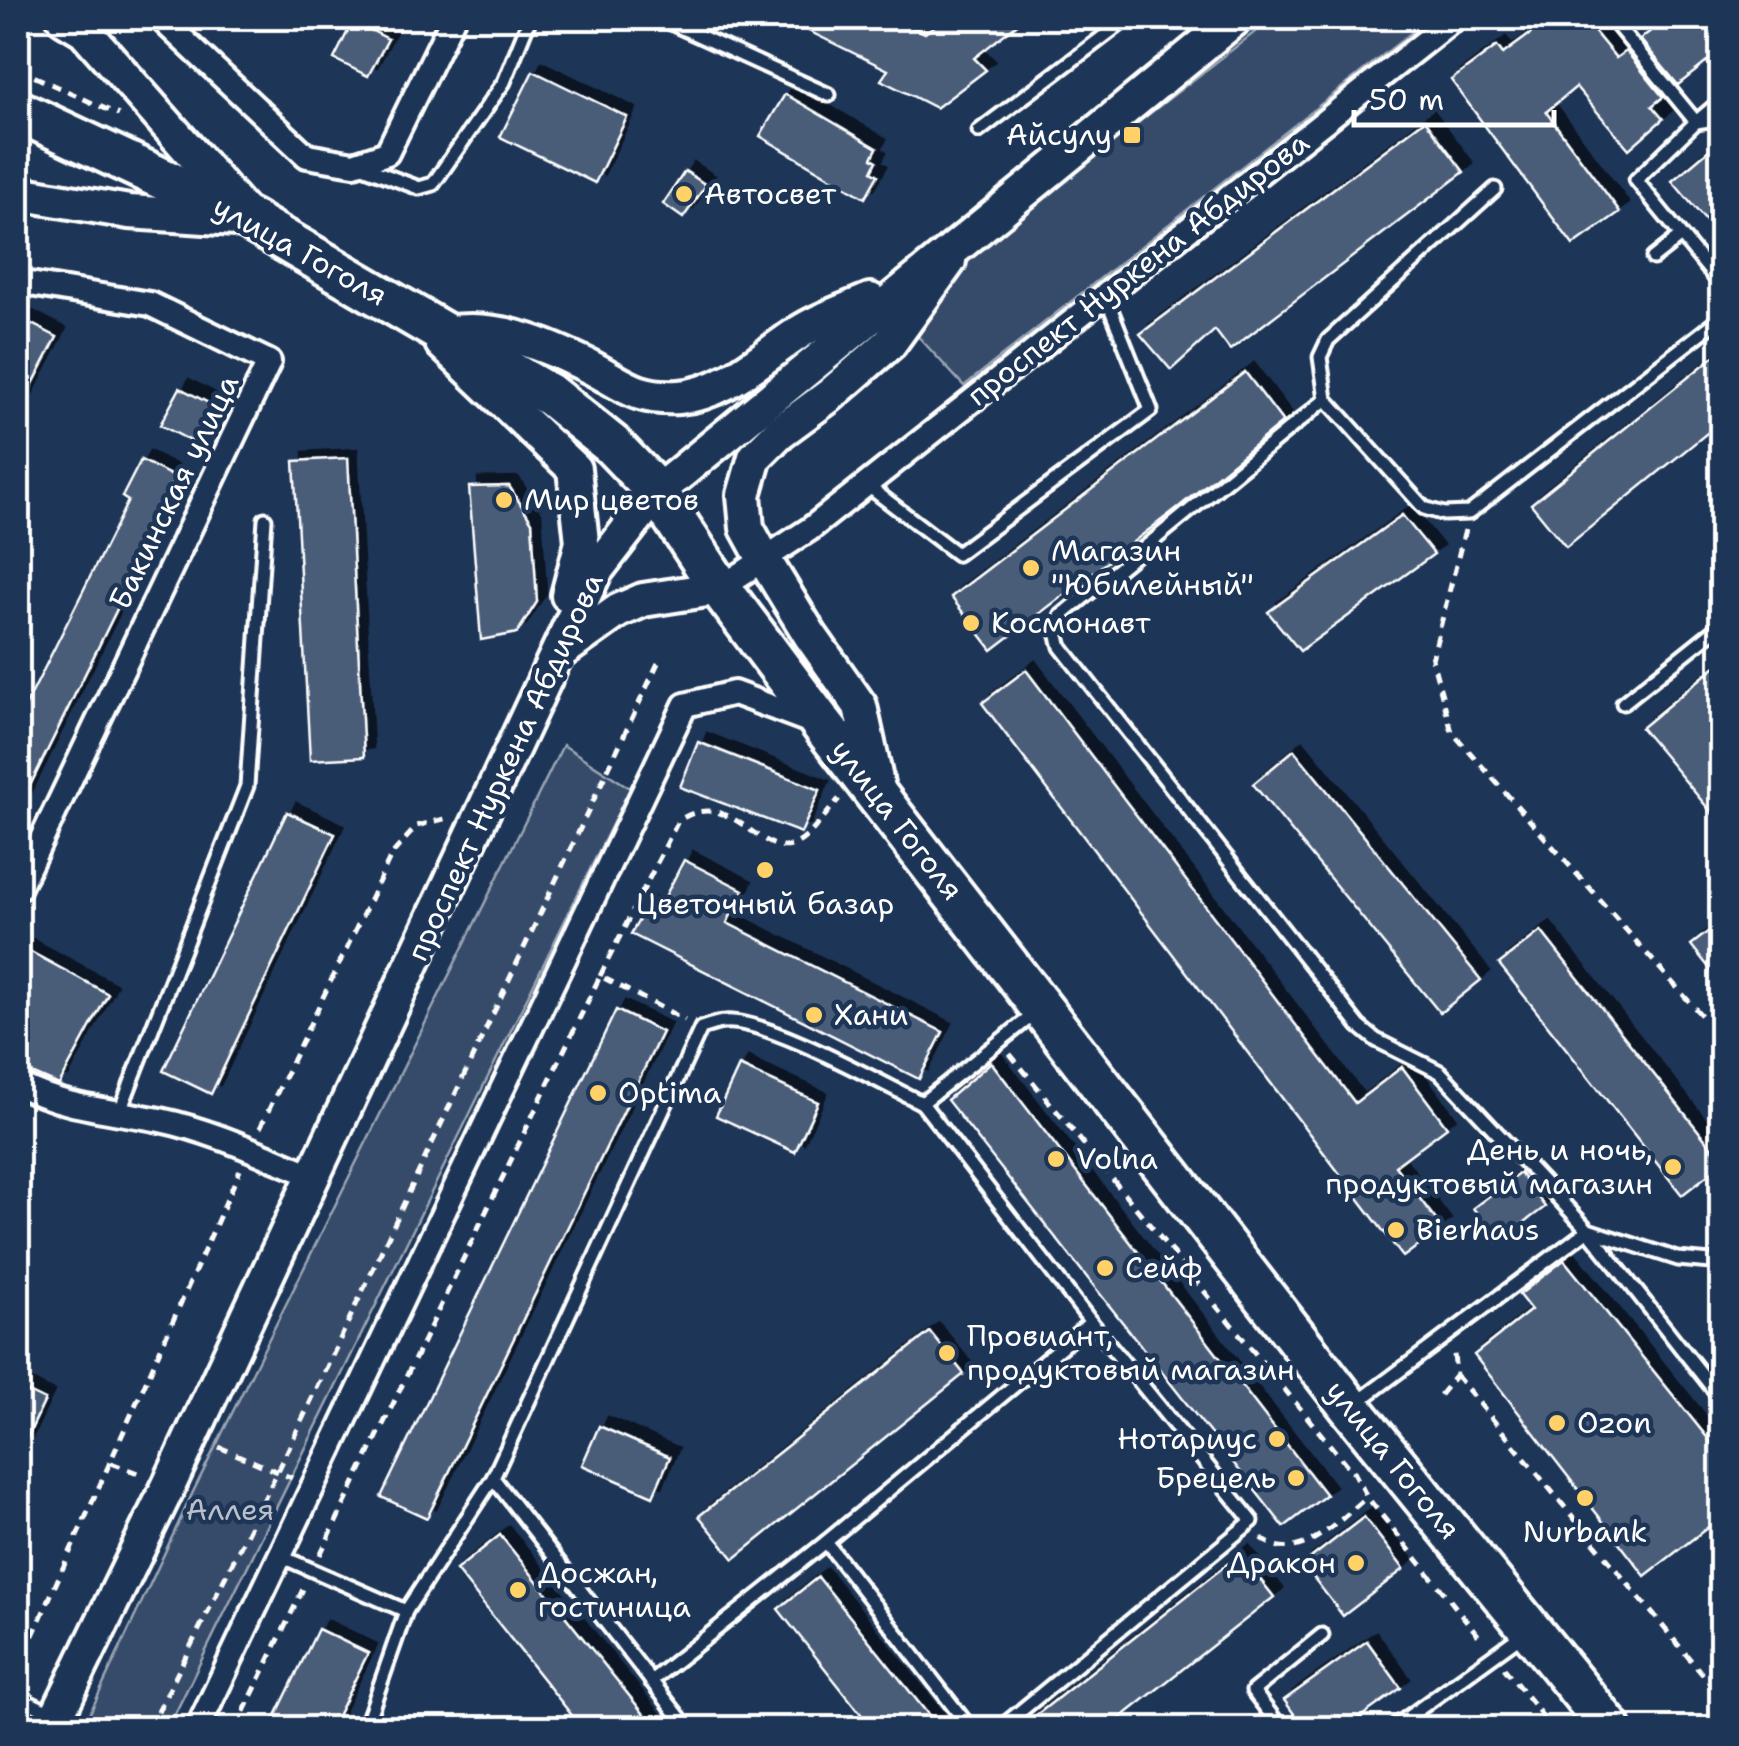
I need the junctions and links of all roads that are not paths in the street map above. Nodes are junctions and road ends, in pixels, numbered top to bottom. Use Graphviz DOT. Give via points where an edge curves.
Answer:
graph roads {
  1 [pos="64,18"];
  2 [pos="160,18"];
  3 [pos="453,18"];
  4 [pos="530,18"];
  5 [pos="660,18"];
  6 [pos="1128,18"];
  7 [pos="1236,18"];
  8 [pos="1456,18"];
  9 [pos="1611,18"];
  10 [pos="829,95"];
  11 [pos="1722,100"];
  12 [pos="18,111"];
  13 [pos="1722,118"];
  14 [pos="1696,122"];
  15 [pos="980,132"];
  16 [pos="354,164"];
  17 [pos="1495,190"];
  18 [pos="18,192"];
  19 [pos="250,220"];
  20 [pos="1681,236"];
  21 [pos="965,237"];
  22 [pos="1653,258"];
  23 [pos="18,282"];
  24 [pos="906,284"];
  25 [pos="1722,286"];
  26 [pos="1106,297"];
  27 [pos="1722,318"];
  28 [pos="429,323"];
  29 [pos="1326,399"];
  30 [pos="864,483"];
  31 [pos="657,492"];
  32 [pos="265,519"];
  33 [pos="766,562"];
  34 [pos="720,588"];
  35 [pos="1722,624"];
  36 [pos="562,643"];
  37 [pos="1623,703"];
  38 [pos="824,726"];
  39 [pos="870,786"];
  40 [pos="18,889"];
  41 [pos="1042,1008"];
  42 [pos="18,1084"];
  43 [pos="922,1104"];
  44 [pos="118,1116"];
  45 [pos="314,1176"];
  46 [pos="1588,1230"];
  47 [pos="1722,1264"];
  48 [pos="1091,1322"];
  49 [pos="1722,1400"];
  50 [pos="1350,1407"];
  51 [pos="493,1478"];
  52 [pos="826,1542"];
  53 [pos="280,1556"];
  54 [pos="406,1611"];
  55 [pos="1530,1629"];
  56 [pos="1322,1635"];
  57 [pos="652,1681"];
  58 [pos="18,1697"];
  59 [pos="54,1722"];
  60 [pos="198,1728"];
  61 [pos="365,1728"];
  62 [pos="688,1728"];
  63 [pos="970,1728"];
  64 [pos="1000,1728"];
  65 [pos="1281,1728"];
  66 [pos="1393,1728"];
  67 [pos="1610,1728"];
  1 -- 19 [label="main road" via="84,30"];
  2 -- 16 [label="street" via="307,156"];
  3 -- 16 [label="street" via="386,153"];
  4 -- 16 [label="lane" via="504,82 433,184 419,188"];
  5 -- 10 [label="lane"];
  6 -- 15 [label="lane"];
  7 -- 21 [label="main road, проспект Нуркена Абдирова"];
  8 -- 26 [label="street, проспект Нуркена Абдирова"];
  9 -- 14 [label="lane"];
  11 -- 14 [label="lane"];
  12 -- 19 [label="highway, улица Гоголя"];
  13 -- 14 [label="lane"];
  14 -- 20 [label="lane" via="1636,180"];
  17 -- 29 [label="lane" via="1328,340 1320,357"];
  18 -- 19 [label="main road" via="129,212"];
  19 -- 28 [label="highway, улица Гоголя"];
  20 -- 22 [label="lane"];
  20 -- 25 [label="lane"];
  21 -- 24 [label="main road, проспект Нуркена Абдирова"];
  21 -- 33 [label="main road" via="890,342 755,457 744,495 747,528"];
  23 -- 40 [label="street, Бакинская улица" via="150,304 270,362"];
  24 -- 28 [label="main road" via="803,330 711,391 680,397 639,396 581,362 514,336"];
  24 -- 31 [label="main road, проспект Нуркена Абдирова"];
  26 -- 30 [label="street, проспект Нуркена Абдирова"];
  26 -- 30 [label="lane" via="1151,410 957,554"];
  27 -- 29 [label="lane" via="1469,512 1424,508"];
  28 -- 31 [label="highway, улица Гоголя" via="551,396"];
  28 -- 36 [label="main road" via="574,468 582,542"];
  29 -- 46 [label="lane" via="1061,616 1061,647 1360,1026 1440,1072"];
  30 -- 33 [label="street, проспект Нуркена Абдирова"];
  31 -- 34 [label="highway, улица Гоголя"];
  31 -- 36 [label="main road, проспект Нуркена Абдирова" via="594,572"];
  32 -- 44 [label="lane" via="247,786"];
  33 -- 34 [label="street, проспект Нуркена Абдирова"];
  33 -- 39 [label="main road" via="860,706"];
  34 -- 36 [label="main road" via="642,600"];
  34 -- 38 [label="highway, улица Гоголя"];
  35 -- 37 [label="lane"];
  36 -- 45 [label="main road, проспект Нуркена Абдирова"];
  38 -- 39 [label="highway, улица Гоголя"];
  38 -- 53 [label="street" via="734,693 685,705"];
  39 -- 41 [label="highway, улица Гоголя"];
  41 -- 43 [label="lane"];
  41 -- 50 [label="highway, улица Гоголя"];
  42 -- 44 [label="street"];
  43 -- 48 [label="lane"];
  43 -- 51 [label="lane" via="752,1024 702,1028"];
  44 -- 45 [label="street" via="162,1120"];
  45 -- 59 [label="main road, проспект Нуркена Абдирова"];
  46 -- 47 [label="lane" via="1678,1258"];
  46 -- 49 [label="lane"];
  46 -- 50 [label="lane"];
  48 -- 52 [label="lane"];
  48 -- 64 [label="lane" via="1252,1521"];
  50 -- 55 [label="highway, улица Гоголя"];
  51 -- 54 [label="lane"];
  51 -- 57 [label="lane"];
  52 -- 57 [label="lane"];
  52 -- 63 [label="lane"];
  53 -- 54 [label="lane"];
  53 -- 60 [label="street"];
  54 -- 61 [label="lane"];
  55 -- 66 [label="lane"];
  55 -- 67 [label="highway, улица Гоголя"];
  56 -- 65 [label="lane" via="1253,1691"];
  57 -- 62 [label="lane"];
  58 -- 59 [label="lane"];
}
